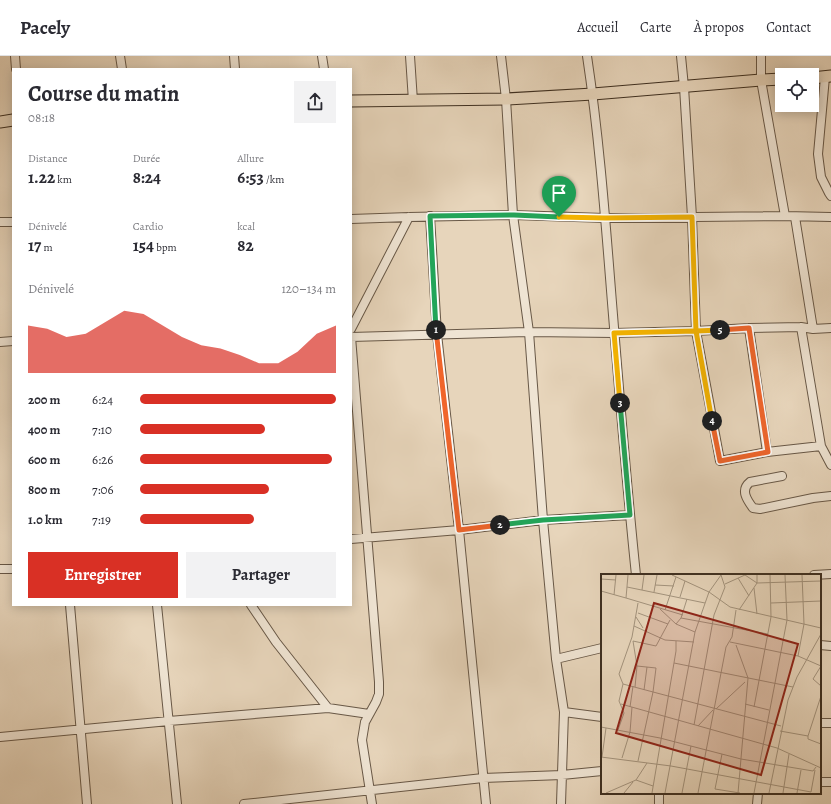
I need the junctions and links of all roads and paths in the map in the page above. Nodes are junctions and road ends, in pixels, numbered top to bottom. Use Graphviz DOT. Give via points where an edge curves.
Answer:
graph roads {
  1 [pos="15,56"];
  2 [pos="120,56"];
  3 [pos="234,56"];
  4 [pos="322,56"];
  5 [pos="410,56"];
  6 [pos="501,56"];
  7 [pos="587,56"];
  8 [pos="681,56"];
  9 [pos="761,56"];
  10 [pos="16,68"];
  11 [pos="122,68"];
  12 [pos="235,68"];
  13 [pos="324,68"];
  14 [pos="828,77"];
  15 [pos="775,79"];
  16 [pos="761,80"];
  17 [pos="684,87"];
  18 [pos="593,94"];
  19 [pos="506,98"];
  20 [pos="352,101"];
  21 [pos="413,101"];
  22 [pos="12,120"];
  23 [pos="0,122"];
  24 [pos="831,196"];
  25 [pos="514,215"];
  26 [pos="430,216"];
  27 [pos="785,216"];
  28 [pos="409,217"];
  29 [pos="692,217"];
  30 [pos="795,217"];
  31 [pos="605,218"];
  32 [pos="831,218"];
  33 [pos="352,219"];
  34 [pos="0,222"];
  35 [pos="12,222"];
  36 [pos="352,327"];
  37 [pos="801,327"];
  38 [pos="749,328"];
  39 [pos="831,328"];
  40 [pos="813,329"];
  41 [pos="696,331"];
  42 [pos="529,332"];
  43 [pos="614,333"];
  44 [pos="437,334"];
  45 [pos="352,337"];
  46 [pos="12,341"];
  47 [pos="0,342"];
  48 [pos="352,350"];
  49 [pos="821,446"];
  50 [pos="768,452"];
  51 [pos="831,465"];
  52 [pos="782,476"];
  53 [pos="831,496"];
  54 [pos="630,515"];
  55 [pos="543,520"];
  56 [pos="459,530"];
  57 [pos="367,538"];
  58 [pos="352,539"];
  59 [pos="0,569"];
  60 [pos="12,569"];
  61 [pos="636,574"];
  62 [pos="831,574"];
  63 [pos="821,575"];
  64 [pos="70,606"];
  65 [pos="157,606"];
  66 [pos="253,606"];
  67 [pos="821,644"];
  68 [pos="831,646"];
  69 [pos="601,648"];
  70 [pos="556,659"];
  71 [pos="328,708"];
  72 [pos="564,712"];
  73 [pos="369,714"];
  74 [pos="601,717"];
  75 [pos="169,721"];
  76 [pos="81,729"];
  77 [pos="0,737"];
  78 [pos="601,771"];
  79 [pos="562,775"];
  80 [pos="483,778"];
  81 [pos="370,790"];
  82 [pos="758,794"];
  83 [pos="87,804"];
  84 [pos="177,804"];
  85 [pos="244,804"];
  86 [pos="372,804"];
  87 [pos="486,804"];
  88 [pos="561,804"];
  89 [pos="757,804"];
  1 -- 10 [label="street"];
  2 -- 11 [label="street"];
  3 -- 12 [label="street"];
  4 -- 13 [label="street"];
  5 -- 21 [label="street"];
  6 -- 19 [label="street"];
  7 -- 18 [label="street"];
  8 -- 17 [label="street"];
  9 -- 16 [label="street"];
  14 -- 24 [label="street" via="818,154 821,177"];
  15 -- 16 [label="main road"];
  16 -- 17 [label="main road"];
  16 -- 27 [label="street"];
  17 -- 18 [label="main road"];
  17 -- 29 [label="street"];
  18 -- 19 [label="main road"];
  18 -- 31 [label="street"];
  19 -- 21 [label="main road"];
  19 -- 25 [label="street"];
  20 -- 21 [label="main road"];
  22 -- 23 [label="main road"];
  25 -- 26 [label="street"];
  25 -- 31 [label="street"];
  25 -- 42 [label="street"];
  26 -- 28 [label="street"];
  26 -- 44 [label="street"];
  27 -- 29 [label="street"];
  27 -- 30 [label="street"];
  28 -- 33 [label="street"];
  28 -- 36 [label="street"];
  29 -- 31 [label="street"];
  29 -- 41 [label="street"];
  30 -- 32 [label="street"];
  30 -- 40 [label="street"];
  31 -- 43 [label="street"];
  34 -- 35 [label="street"];
  37 -- 38 [label="street"];
  37 -- 40 [label="street"];
  37 -- 49 [label="street"];
  38 -- 41 [label="street"];
  38 -- 50 [label="street"];
  39 -- 40 [label="street"];
  41 -- 43 [label="street"];
  41 -- 50 [label="street" via="720,461"];
  42 -- 43 [label="street"];
  42 -- 44 [label="street"];
  42 -- 55 [label="street"];
  43 -- 54 [label="street"];
  44 -- 45 [label="street"];
  44 -- 56 [label="street"];
  46 -- 47 [label="street"];
  48 -- 57 [label="street"];
  49 -- 50 [label="street"];
  49 -- 51 [label="street"];
  52 -- 53 [label="street" via="747,484 746,498 753,508"];
  54 -- 55 [label="street"];
  54 -- 61 [label="street"];
  55 -- 56 [label="street"];
  55 -- 70 [label="street"];
  56 -- 57 [label="street"];
  56 -- 80 [label="street"];
  57 -- 58 [label="street"];
  57 -- 73 [label="street" via="379,682 379,694"];
  59 -- 60 [label="street"];
  62 -- 63 [label="street"];
  64 -- 76 [label="street"];
  65 -- 75 [label="street"];
  66 -- 71 [label="street" via="276,642"];
  67 -- 68 [label="street"];
  69 -- 70 [label="street"];
  70 -- 72 [label="street"];
  71 -- 73 [label="street"];
  71 -- 75 [label="street"];
  72 -- 74 [label="street"];
  72 -- 79 [label="street"];
  73 -- 81 [label="street" via="362,740"];
  75 -- 76 [label="street"];
  75 -- 84 [label="street"];
  76 -- 77 [label="street"];
  76 -- 83 [label="street"];
  78 -- 79 [label="street"];
  79 -- 80 [label="street"];
  79 -- 88 [label="street"];
  80 -- 81 [label="street"];
  80 -- 87 [label="street"];
  81 -- 85 [label="street"];
  81 -- 86 [label="street"];
  82 -- 89 [label="street"];
}
